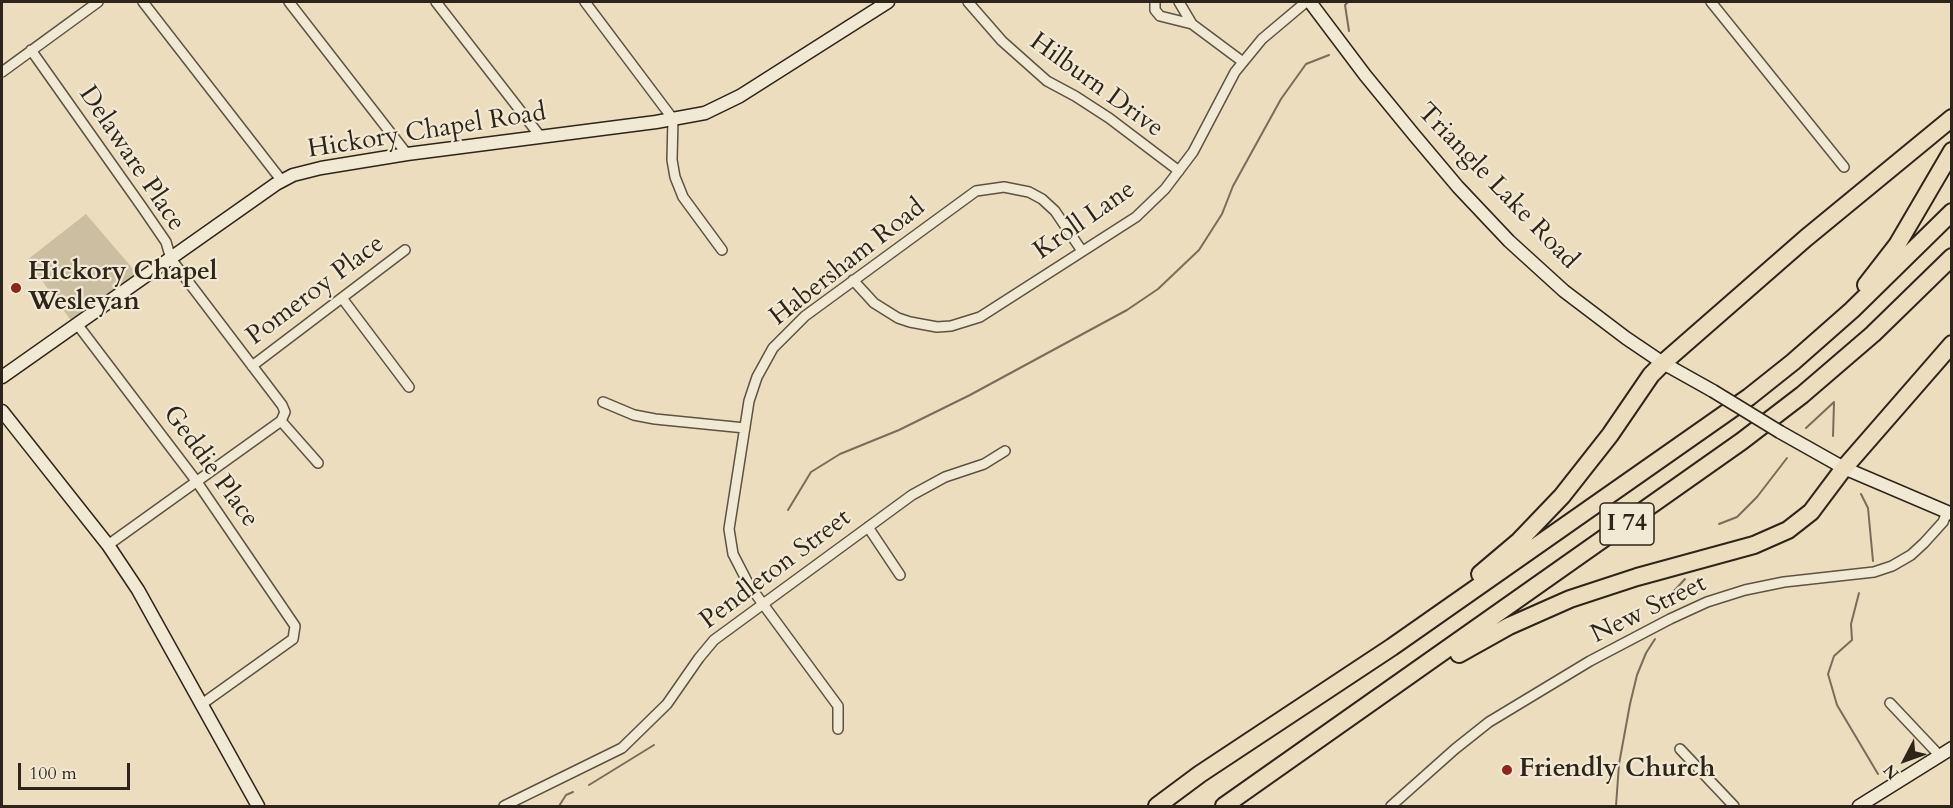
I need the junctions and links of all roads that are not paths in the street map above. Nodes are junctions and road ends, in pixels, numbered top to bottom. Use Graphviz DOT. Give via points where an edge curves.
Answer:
graph roads {
  1 [pos="98,2"];
  2 [pos="143,2"];
  3 [pos="289,2"];
  4 [pos="436,2"];
  5 [pos="585,2"];
  6 [pos="888,2"];
  7 [pos="968,2"];
  8 [pos="1155,2"];
  9 [pos="1179,2"];
  10 [pos="1308,2"];
  11 [pos="1711,2"];
  12 [pos="1192,24"];
  13 [pos="31,50"];
  14 [pos="1243,62"];
  15 [pos="2,72"];
  16 [pos="1952,118"];
  17 [pos="673,119"];
  18 [pos="540,136"];
  19 [pos="1952,151"];
  20 [pos="407,154"];
  21 [pos="1844,167"];
  22 [pos="1179,171"];
  23 [pos="282,181"];
  24 [pos="1952,212"];
  25 [pos="405,249"];
  26 [pos="722,250"];
  27 [pos="1082,251"];
  28 [pos="1952,257"];
  29 [pos="171,259"];
  30 [pos="1952,267"];
  31 [pos="853,280"];
  32 [pos="342,298"];
  33 [pos="77,324"];
  34 [pos="1873,334"];
  35 [pos="1952,344"];
  36 [pos="1793,362"];
  37 [pos="1663,363"];
  38 [pos="252,366"];
  39 [pos="2,376"];
  40 [pos="409,387"];
  41 [pos="603,402"];
  42 [pos="2,411"];
  43 [pos="281,421"];
  44 [pos="745,428"];
  45 [pos="1005,451"];
  46 [pos="318,464"];
  47 [pos="1844,468"];
  48 [pos="197,482"];
  49 [pos="1949,513"];
  50 [pos="868,527"];
  51 [pos="108,545"];
  52 [pos="900,575"];
  53 [pos="762,603"];
  54 [pos="1392,646"];
  55 [pos="1890,703"];
  56 [pos="202,704"];
  57 [pos="1373,704"];
  58 [pos="838,729"];
  59 [pos="1952,748"];
  60 [pos="1680,749"];
  61 [pos="1940,756"];
  62 [pos="258,807"];
  63 [pos="504,807"];
  64 [pos="1157,807"];
  65 [pos="1224,807"];
  66 [pos="1390,807"];
  67 [pos="1734,807"];
  68 [pos="1859,807"];
  1 -- 13 [label="street"];
  2 -- 23 [label="street"];
  3 -- 20 [label="street"];
  4 -- 18 [label="street"];
  5 -- 17 [label="street"];
  6 -- 17 [label="street, Hickory Chapel Road" via="741,96 705,113"];
  7 -- 22 [label="street, Hilburn Drive" via="1039,75 1109,118"];
  8 -- 12 [label="street" via="1160,16"];
  9 -- 12 [label="street"];
  10 -- 14 [label="street, Kroll Lane" via="1262,39"];
  10 -- 37 [label="street, Triangle Lake Road" via="1414,136 1509,241 1564,291"];
  11 -- 21 [label="street"];
  12 -- 14 [label="street"];
  13 -- 15 [label="street"];
  13 -- 29 [label="street, Delaware Place" via="166,242"];
  14 -- 22 [label="street, Kroll Lane"];
  16 -- 37 [label="highway"];
  17 -- 18 [label="street, Hickory Chapel Road"];
  17 -- 26 [label="street" via="675,177 683,197"];
  18 -- 20 [label="street, Hickory Chapel Road"];
  19 -- 36 [label="highway" via="1884,262"];
  20 -- 23 [label="street, Hickory Chapel Road" via="321,168"];
  22 -- 27 [label="street, Kroll Lane" via="1136,217"];
  23 -- 29 [label="street, Hickory Chapel Road"];
  24 -- 36 [label="highway, I 74"];
  25 -- 32 [label="street, Pomeroy Place"];
  27 -- 31 [label="street, Kroll Lane" via="980,317 951,326 923,325 898,318 874,303"];
  27 -- 31 [label="street, Habersham Road" via="1042,199 1017,188 991,188 976,191"];
  28 -- 34 [label="highway, I 74"];
  29 -- 33 [label="street, Hickory Chapel Road"];
  29 -- 38 [label="street, Delaware Place"];
  30 -- 34 [label="highway" via="1894,322"];
  31 -- 44 [label="street, Habersham Road" via="805,316 773,348 757,377"];
  32 -- 38 [label="street, Pomeroy Place"];
  32 -- 40 [label="street"];
  33 -- 39 [label="street, Hickory Chapel Road"];
  33 -- 48 [label="street, Geddie Place"];
  34 -- 57 [label="highway, I 74" via="1734,448"];
  35 -- 47 [label="highway"];
  36 -- 54 [label="highway, I 74" via="1688,441"];
  37 -- 47 [label="street, Triangle Lake Road, bridge"];
  37 -- 54 [label="highway" via="1579,476 1541,520 1476,577 1410,625"];
  38 -- 43 [label="street, Delaware Place" via="282,405 285,412"];
  41 -- 44 [label="street" via="655,419"];
  42 -- 51 [label="street"];
  43 -- 46 [label="street, Delaware Place"];
  43 -- 48 [label="street"];
  44 -- 53 [label="street, Habersham Road" via="729,529 733,554"];
  45 -- 50 [label="street, Pendleton Street" via="912,495"];
  47 -- 49 [label="street, Triangle Lake Road"];
  47 -- 57 [label="highway" via="1811,512 1788,530 1726,554 1570,599 1492,635 1403,692"];
  48 -- 51 [label="street"];
  48 -- 56 [label="street, Geddie Place" via="294,622 296,631 293,639"];
  49 -- 66 [label="street, New Street" via="1924,543 1892,567 1745,590 1707,602 1620,645 1489,722"];
  50 -- 52 [label="street"];
  50 -- 53 [label="street, Pendleton Street"];
  51 -- 56 [label="street"];
  53 -- 58 [label="street, Habersham Road" via="837,706"];
  53 -- 63 [label="street, Pendleton Street" via="714,640 668,704 621,748"];
  54 -- 64 [label="highway, I 74"];
  55 -- 61 [label="street"];
  56 -- 62 [label="street"];
  57 -- 65 [label="highway, I 74"];
  59 -- 61 [label="street"];
  60 -- 67 [label="street"];
  61 -- 68 [label="street"];
}
